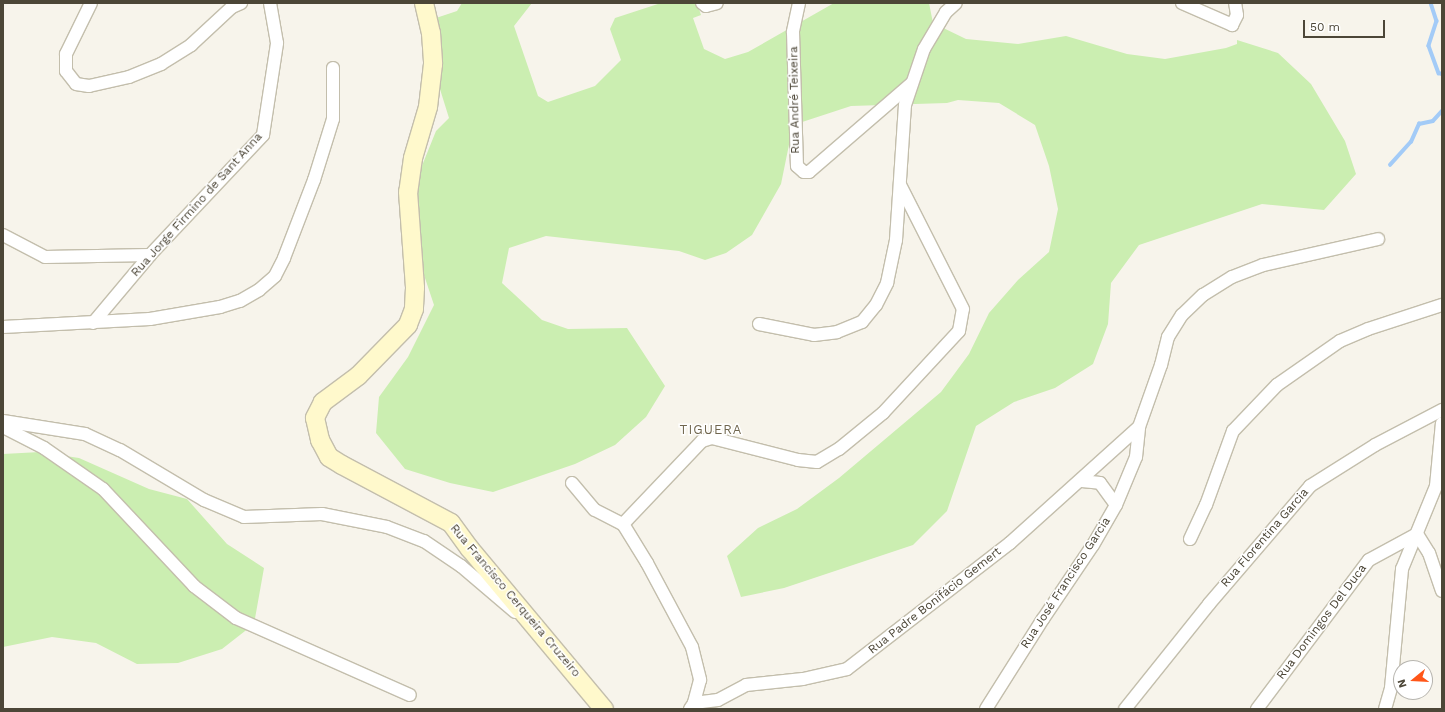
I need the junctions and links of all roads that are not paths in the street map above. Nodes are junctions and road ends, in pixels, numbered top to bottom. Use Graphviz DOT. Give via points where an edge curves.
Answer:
graph roads {
  1 [pos="91,3"];
  2 [pos="241,3"];
  3 [pos="270,3"];
  4 [pos="424,3"];
  5 [pos="702,3"];
  6 [pos="717,3"];
  7 [pos="799,3"];
  8 [pos="956,3"];
  9 [pos="1182,3"];
  10 [pos="1235,3"];
  11 [pos="333,68"];
  12 [pos="912,83"];
  13 [pos="900,185"];
  14 [pos="3,235"];
  15 [pos="1378,239"];
  16 [pos="150,255"];
  17 [pos="1442,305"];
  18 [pos="93,322"];
  19 [pos="759,324"];
  20 [pos="3,327"];
  21 [pos="1442,410"];
  22 [pos="3,422"];
  23 [pos="1442,423"];
  24 [pos="3,427"];
  25 [pos="1139,427"];
  26 [pos="1082,480"];
  27 [pos="572,483"];
  28 [pos="1116,505"];
  29 [pos="623,524"];
  30 [pos="1416,534"];
  31 [pos="1190,539"];
  32 [pos="1442,591"];
  33 [pos="552,645"];
  34 [pos="410,695"];
  35 [pos="692,706"];
  36 [pos="604,709"];
  37 [pos="986,709"];
  38 [pos="1125,709"];
  39 [pos="1257,709"];
  40 [pos="1385,709"];
  1 -- 2 [label="street" via="66,54 66,71 76,84 89,86 130,77 161,64 191,45 232,7"];
  3 -- 16 [label="street, Rua Jorge Firmino de Sant Anna" via="277,43 263,135"];
  4 -- 33 [label="main road, Rua Francisco Cerqueira Cruzeiro" via="431,33 433,64 428,107 413,158 408,192 415,288 414,309 408,325 358,376 323,402 315,418 320,440 329,457 451,523"];
  5 -- 6 [label="street" via="706,6"];
  7 -- 12 [label="street, Rua André Teixeira" via="793,32 796,166 804,172 808,172"];
  8 -- 12 [label="street" via="946,12 924,49"];
  9 -- 10 [label="street" via="1232,25 1237,14"];
  11 -- 18 [label="street" via="333,118 314,180 284,258 274,276 259,290 240,301 150,319"];
  12 -- 13 [label="street" via="905,105"];
  13 -- 19 [label="street" via="896,240 887,283 876,305 862,322 837,332 814,335"];
  13 -- 29 [label="street" via="963,309 959,331 883,413 839,450 817,462 798,460 712,438 702,441"];
  14 -- 16 [label="street" via="45,257"];
  15 -- 25 [label="street, Rua José Francisco Garcia" via="1263,265 1232,277 1203,295 1182,315 1168,337"];
  16 -- 18 [label="street, Rua Jorge Firmino de Sant Anna"];
  17 -- 31 [label="street" via="1368,328 1340,341 1277,385 1233,430 1206,506"];
  18 -- 20 [label="street"];
  21 -- 38 [label="street, Rua Florentina Garcia" via="1375,445 1310,486 1209,604"];
  22 -- 33 [label="street" via="85,434 120,450 204,500 244,517 322,514 387,527 424,542 462,566"];
  23 -- 30 [label="street" via="1436,486"];
  24 -- 34 [label="street" via="44,448 103,489 194,586 236,618"];
  25 -- 26 [label="street, Rua Padre Bonifácio Gemert"];
  25 -- 28 [label="street, Rua José Francisco Garcia" via="1136,457"];
  26 -- 28 [label="street" via="1100,483"];
  26 -- 35 [label="street, Rua Padre Bonifácio Gemert" via="1010,543 847,669 803,679 746,685 718,700"];
  27 -- 29 [label="street" via="595,510"];
  28 -- 37 [label="street, Rua José Francisco Garcia" via="1093,545"];
  29 -- 35 [label="street" via="692,647 700,680"];
  30 -- 32 [label="street" via="1429,553"];
  30 -- 39 [label="street, Rua Domingos Del Duca" via="1369,560"];
  30 -- 40 [label="street" via="1402,569 1391,688"];
  33 -- 36 [label="main road, Rua Francisco Cerqueira Cruzeiro"];
}
